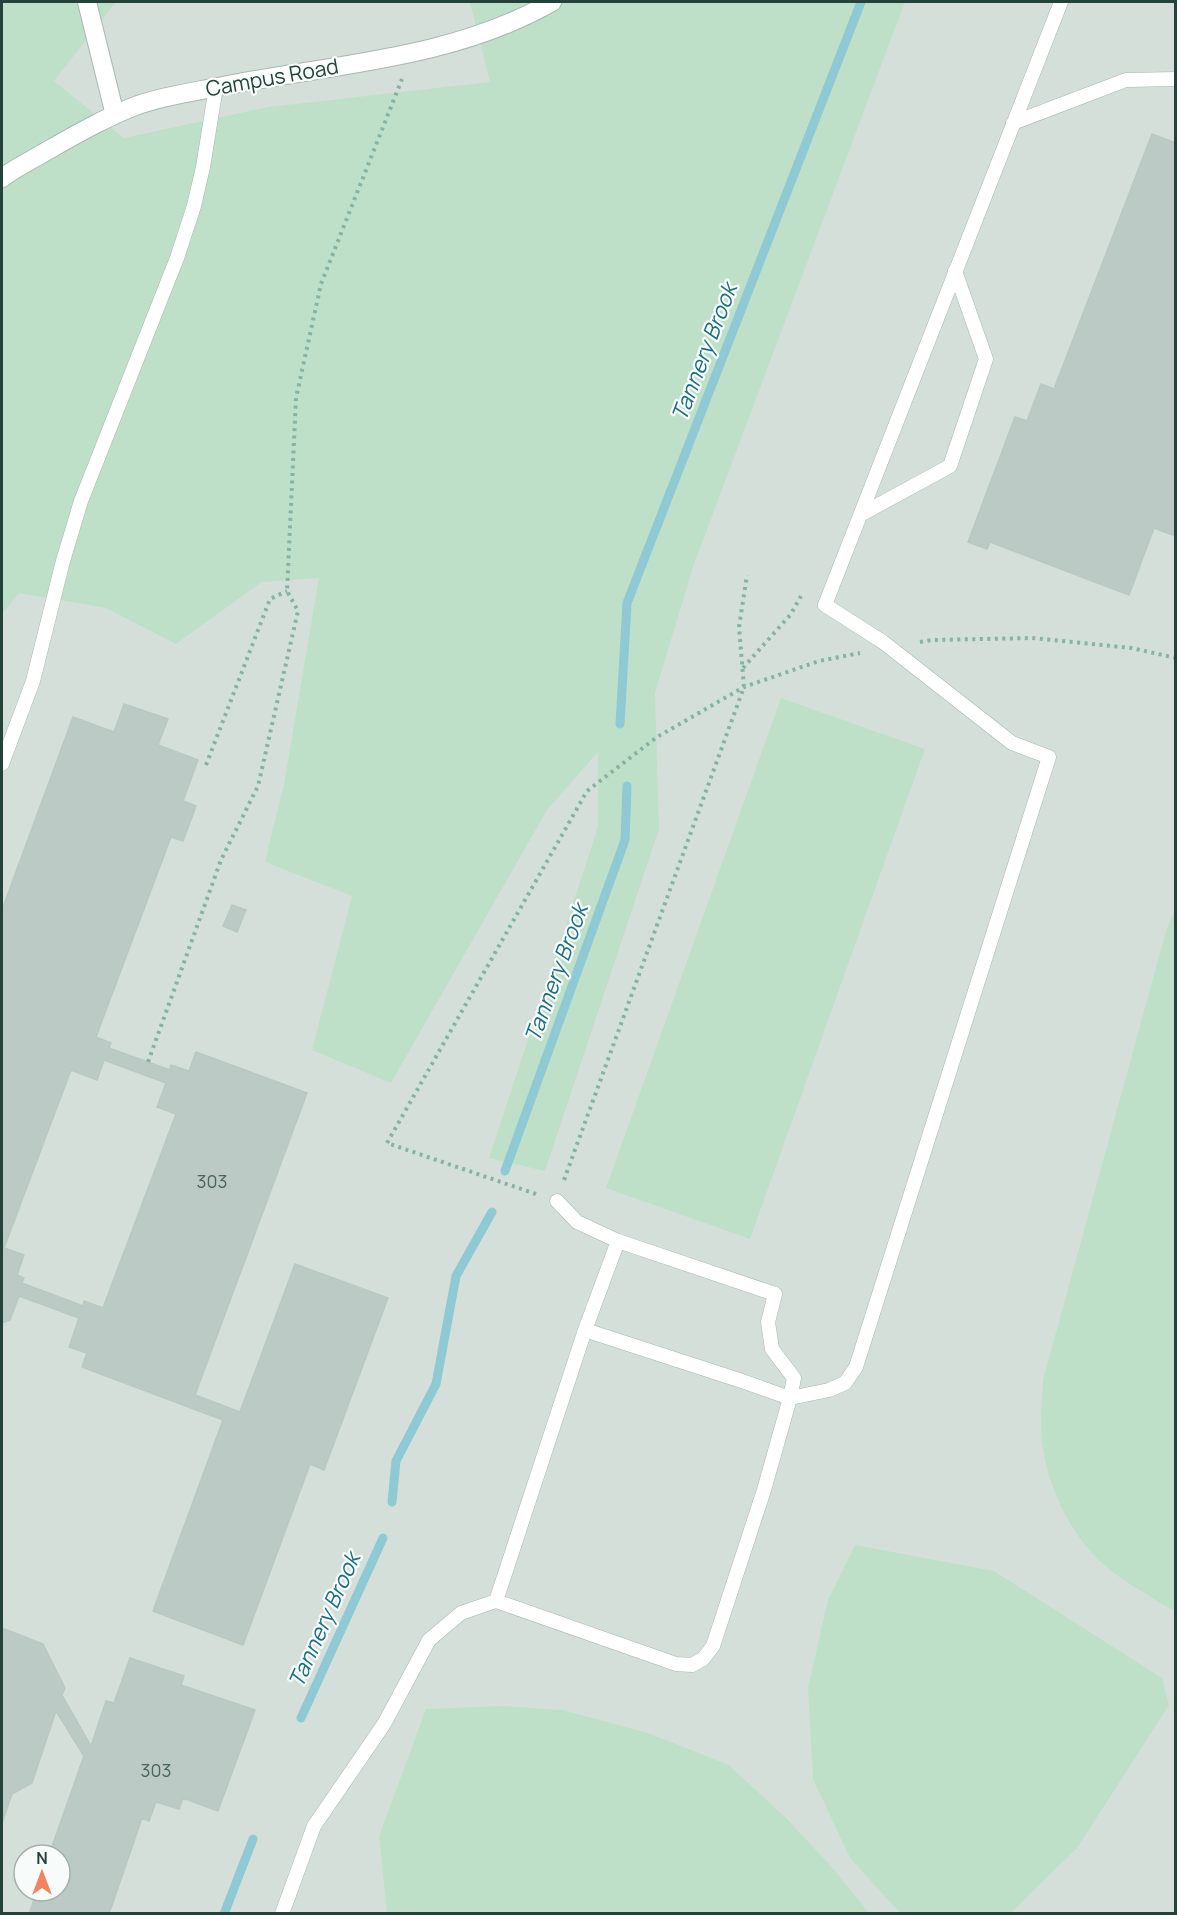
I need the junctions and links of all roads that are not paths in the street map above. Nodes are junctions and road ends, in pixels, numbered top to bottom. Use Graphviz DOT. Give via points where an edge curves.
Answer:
graph roads {
  1 [pos="87,2"];
  2 [pos="552,2"];
  3 [pos="1061,2"];
  4 [pos="1176,80"];
  5 [pos="216,87"];
  6 [pos="115,115"];
  7 [pos="1013,123"];
  8 [pos="2,178"];
  9 [pos="955,272"];
  10 [pos="860,514"];
  11 [pos="2,764"];
  12 [pos="557,1201"];
  13 [pos="618,1241"];
  14 [pos="585,1330"];
  15 [pos="790,1398"];
  16 [pos="496,1601"];
  17 [pos="282,1914"];
  1 -- 6 [label="street"];
  2 -- 5 [label="street, Campus Road" via="465,40"];
  3 -- 7 [label="lane"];
  4 -- 7 [label="lane" via="1126,80"];
  5 -- 6 [label="street, Campus Road" via="159,99"];
  5 -- 11 [label="lane" via="187,227 81,501 33,681"];
  6 -- 8 [label="street, Campus Road"];
  7 -- 9 [label="lane"];
  9 -- 10 [label="lane"];
  9 -- 10 [label="lane" via="986,359 950,466"];
  10 -- 15 [label="lane" via="825,605 883,642 1012,743 1049,757 856,1367 845,1383"];
  12 -- 13 [label="lane" via="577,1222"];
  13 -- 14 [label="lane"];
  13 -- 15 [label="lane" via="775,1294 768,1322 772,1349 794,1378"];
  14 -- 15 [label="lane"];
  14 -- 16 [label="lane"];
  15 -- 16 [label="lane" via="713,1646 703,1659 692,1665 676,1664"];
  16 -- 17 [label="lane" via="460,1613 429,1640 384,1724 314,1826"];
}
